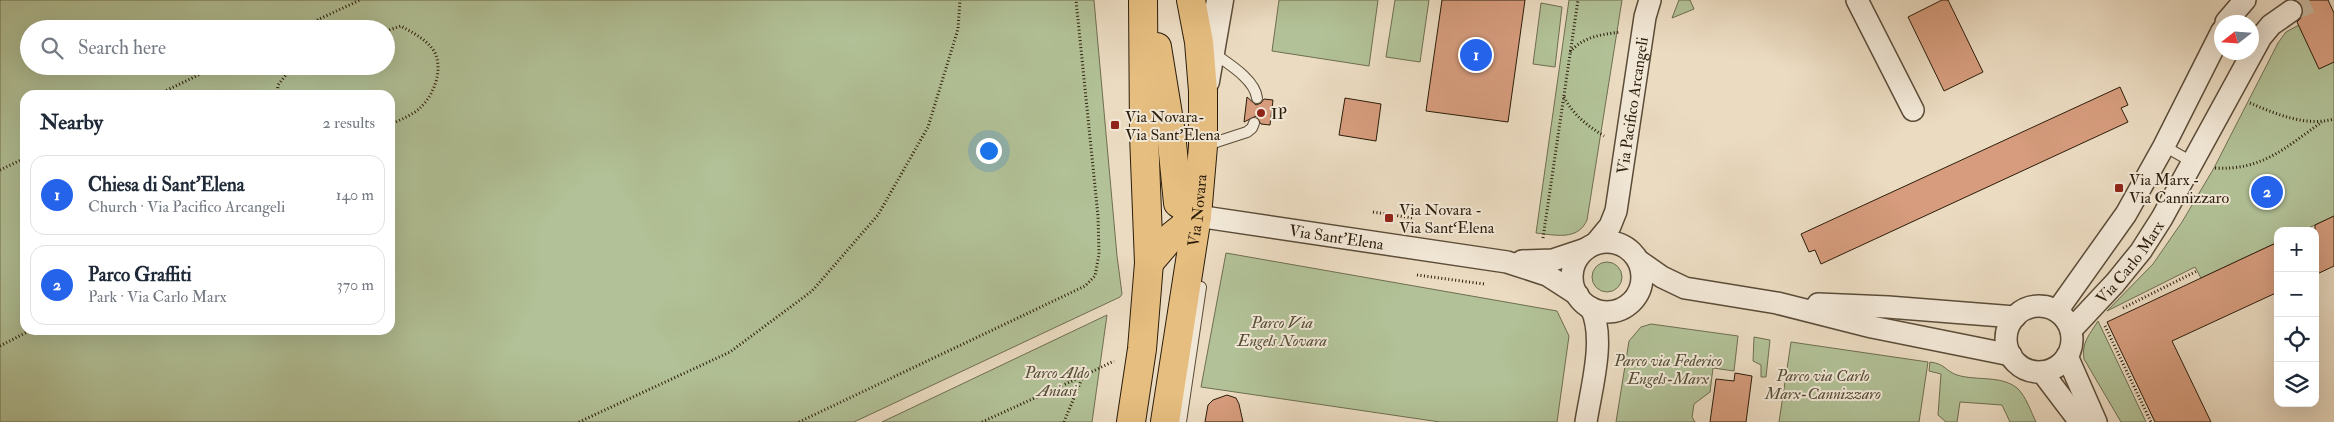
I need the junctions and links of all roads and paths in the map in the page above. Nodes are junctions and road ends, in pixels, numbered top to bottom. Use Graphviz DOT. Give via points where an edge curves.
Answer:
graph roads {
  1 [pos="360,0"];
  2 [pos="960,0"];
  3 [pos="1076,0"];
  4 [pos="1143,0"];
  5 [pos="1149,0"];
  6 [pos="1191,0"];
  7 [pos="1220,0"];
  8 [pos="1578,0"];
  9 [pos="1650,0"];
  10 [pos="1857,0"];
  11 [pos="2245,0"];
  12 [pos="2291,11"];
  13 [pos="2232,15"];
  14 [pos="317,20"];
  15 [pos="395,28"];
  16 [pos="1620,32"];
  17 [pos="1206,47"];
  18 [pos="2214,48"];
  19 [pos="1570,52"];
  20 [pos="199,75"];
  21 [pos="286,75"];
  22 [pos="168,90"];
  23 [pos="278,90"];
  24 [pos="1564,96"];
  25 [pos="1257,98"];
  26 [pos="2248,101"];
  27 [pos="1913,110"];
  28 [pos="2334,119"];
  29 [pos="395,121"];
  30 [pos="2322,122"];
  31 [pos="1254,123"];
  32 [pos="1604,136"];
  33 [pos="1202,146"];
  34 [pos="2164,146"];
  35 [pos="20,160"];
  36 [pos="2192,162"];
  37 [pos="2214,168"];
  38 [pos="0,170"];
  39 [pos="1616,211"];
  40 [pos="1373,212"];
  41 [pos="1197,216"];
  42 [pos="1412,218"];
  43 [pos="1543,238"];
  44 [pos="1591,246"];
  45 [pos="1634,255"];
  46 [pos="1507,262"];
  47 [pos="1148,263"];
  48 [pos="2197,271"];
  49 [pos="1417,275"];
  50 [pos="1484,284"];
  51 [pos="1201,287"];
  52 [pos="1696,290"];
  53 [pos="1634,300"];
  54 [pos="1584,302"];
  55 [pos="1777,303"];
  56 [pos="2120,310"];
  57 [pos="2057,311"];
  58 [pos="2015,317"];
  59 [pos="2102,319"];
  60 [pos="2071,330"];
  61 [pos="21,335"];
  62 [pos="0,346"];
  63 [pos="2011,355"];
  64 [pos="2067,356"];
  65 [pos="1117,360"];
  66 [pos="2042,372"];
  67 [pos="1083,376"];
  68 [pos="579,422"];
  69 [pos="799,422"];
  70 [pos="982,422"];
  71 [pos="1064,422"];
  72 [pos="1130,422"];
  73 [pos="1165,422"];
  74 [pos="1180,422"];
  75 [pos="1586,422"];
  76 [pos="2080,422"];
  77 [pos="2096,422"];
  78 [pos="2151,422"];
  1 -- 14 [label="path"];
  2 -- 68 [label="path" via="958,29 928,127 878,215 812,291 730,352"];
  3 -- 69 [label="path" via="1098,216 1095,276 1085,286"];
  4 -- 47 [label="main road"];
  5 -- 41 [label="main road" via="1171,133 1178,203"];
  6 -- 17 [label="main road, Via Novara"];
  7 -- 17 [label="street"];
  8 -- 19 [label="path"];
  9 -- 39 [label="street, Via Pacifico Arcangeli"];
  10 -- 27 [label="street"];
  11 -- 13 [label="street"];
  12 -- 36 [label="street, Via Carlo Marx" via="2271,25 2261,37"];
  15 -- 29 [label="path" via="400,26 419,36 434,52 439,70 434,88 420,108"];
  16 -- 19 [label="path" via="1590,37"];
  17 -- 25 [label="lane" via="1250,83"];
  17 -- 33 [label="main road, Via Novara"];
  18 -- 34 [label="street, Via Carlo Marx"];
  19 -- 24 [label="path"];
  20 -- 22 [label="path"];
  21 -- 23 [label="path"];
  24 -- 32 [label="path" via="1573,112"];
  24 -- 43 [label="path"];
  26 -- 30 [label="path" via="2287,117"];
  28 -- 30 [label="path"];
  30 -- 37 [label="path" via="2270,157 2250,166"];
  31 -- 33 [label="lane" via="1247,132"];
  33 -- 41 [label="main road, Via Novara"];
  34 -- 36 [label="lane"];
  34 -- 57 [label="street, Via Carlo Marx" via="2126,214"];
  35 -- 38 [label="path"];
  36 -- 60 [label="street, Via Carlo Marx" via="2140,251"];
  39 -- 44 [label="street, Via Pacifico Arcangeli" via="1610,226"];
  39 -- 45 [label="street, Via Pacifico Arcangeli" via="1620,233"];
  40 -- 42 [label="path"];
  41 -- 46 [label="street, Via Sant’Elena"];
  41 -- 47 [label="main road" via="1172,236"];
  41 -- 73 [label="main road, Via Novara"];
  44 -- 45 [label="street" via="1607,241 1618,243"];
  44 -- 46 [label="street, Via Sant’Elena" via="1553,260"];
  44 -- 54 [label="street" via="1573,268 1572,280"];
  45 -- 52 [label="street" via="1662,277"];
  45 -- 53 [label="street" via="1643,279"];
  46 -- 54 [label="street, Via Sant’Elena" via="1547,275"];
  47 -- 72 [label="main road" via="1143,340"];
  48 -- 56 [label="path"];
  49 -- 50 [label="path"];
  51 -- 74 [label="lane"];
  52 -- 53 [label="street" via="1667,291"];
  52 -- 55 [label="street"];
  53 -- 54 [label="street" via="1614,312 1602,312"];
  54 -- 75 [label="street" via="1596,322 1597,342"];
  55 -- 58 [label="street" via="1888,307"];
  55 -- 63 [label="street" via="1872,327"];
  57 -- 58 [label="street" via="2035,306"];
  57 -- 60 [label="street"];
  58 -- 63 [label="street" via="2006,342"];
  59 -- 78 [label="path"];
  60 -- 64 [label="street" via="2072,341"];
  61 -- 62 [label="path"];
  63 -- 66 [label="street" via="2024,368"];
  64 -- 66 [label="street" via="2055,368"];
  64 -- 77 [label="street"];
  65 -- 67 [label="path"];
  66 -- 76 [label="street"];
  67 -- 70 [label="path"];
  67 -- 71 [label="path"];
}
